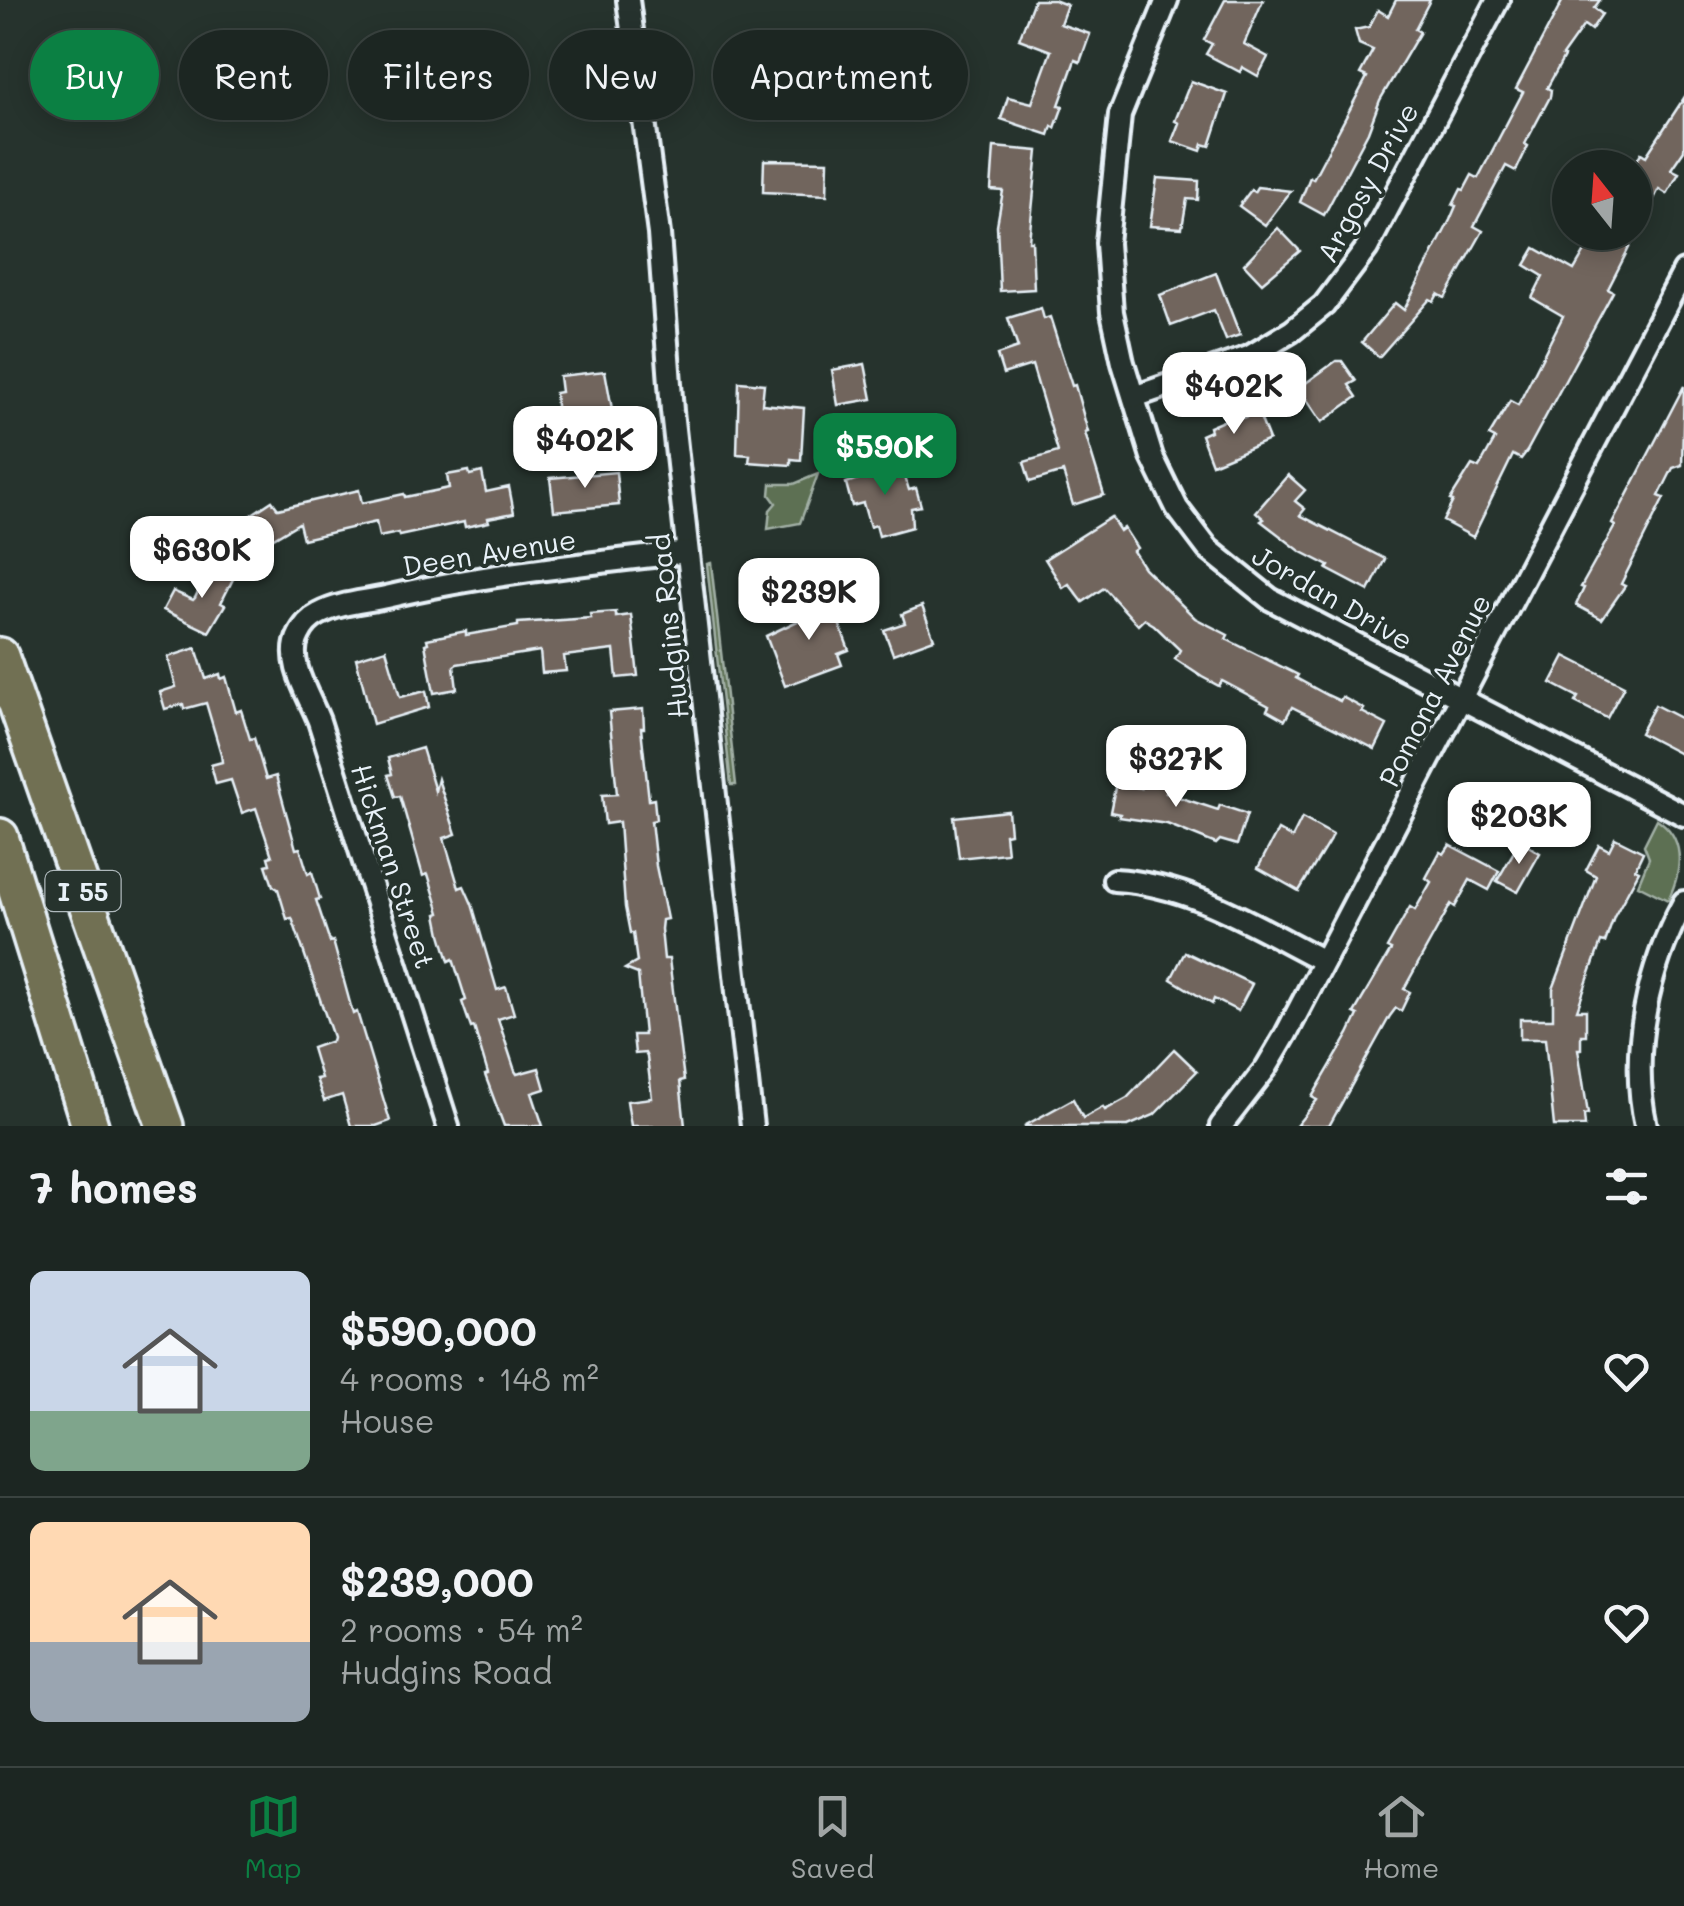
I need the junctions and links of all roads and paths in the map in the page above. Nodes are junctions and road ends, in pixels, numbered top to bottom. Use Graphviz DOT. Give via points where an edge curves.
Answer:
graph roads {
  1 [pos="628,0"];
  2 [pos="1167,0"];
  3 [pos="1498,0"];
  4 [pos="1684,271"];
  5 [pos="1134,397"];
  6 [pos="687,552"];
  7 [pos="305,625"];
  8 [pos="0,656"];
  9 [pos="1460,698"];
  10 [pos="1684,815"];
  11 [pos="0,837"];
  12 [pos="1114,880"];
  13 [pos="1684,902"];
  14 [pos="1324,961"];
  15 [pos="90,1126"];
  16 [pos="165,1126"];
  17 [pos="448,1126"];
  18 [pos="752,1126"];
  19 [pos="1220,1126"];
  20 [pos="1646,1126"];
  1 -- 6 [label="street, Hudgins Road" via="659,234"];
  2 -- 5 [label="street, Jordan Drive" via="1120,115 1106,243 1112,312"];
  3 -- 5 [label="street, Argosy Drive" via="1367,248 1332,296 1249,357"];
  4 -- 9 [label="street, Pomona Avenue"];
  5 -- 9 [label="street, Jordan Drive" via="1165,487 1222,563 1270,600"];
  6 -- 7 [label="street, Deen Avenue" via="433,586 330,609"];
  6 -- 18 [label="street, Hudgins Road"];
  7 -- 17 [label="street, Hickman Street" via="294,644 295,662"];
  8 -- 16 [label="highway, I 55"];
  9 -- 10 [label="street, Jordan Drive"];
  9 -- 14 [label="street, Pomona Avenue"];
  11 -- 15 [label="highway, I 55"];
  12 -- 14 [label="street" via="1206,901"];
  13 -- 20 [label="street" via="1655,969 1643,1026"];
  14 -- 19 [label="street, Pomona Avenue" via="1266,1068"];
}
